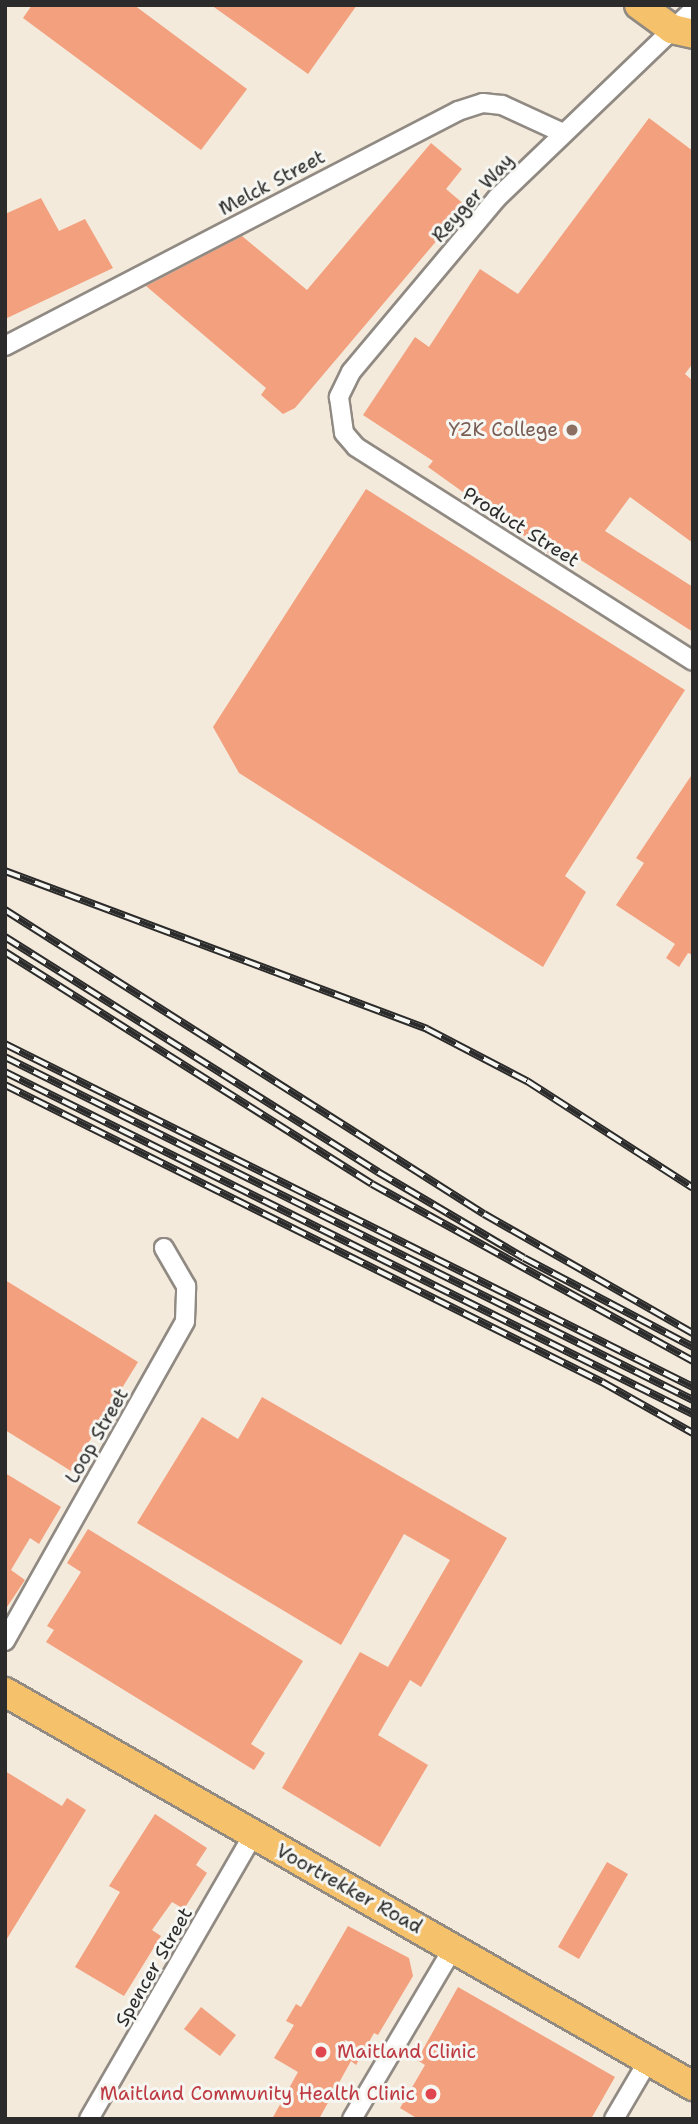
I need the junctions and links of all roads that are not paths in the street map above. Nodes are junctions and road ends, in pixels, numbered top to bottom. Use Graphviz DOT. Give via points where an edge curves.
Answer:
graph roads {
  1 [pos="639,5"];
  2 [pos="693,10"];
  3 [pos="683,32"];
  4 [pos="563,133"];
  5 [pos="5,346"];
  6 [pos="340,417"];
  7 [pos="693,661"];
  8 [pos="164,1248"];
  9 [pos="5,1641"];
  10 [pos="5,1692"];
  11 [pos="253,1835"];
  12 [pos="453,1948"];
  13 [pos="648,2061"];
  14 [pos="693,2087"];
  15 [pos="89,2119"];
  16 [pos="352,2119"];
  17 [pos="614,2119"];
  1 -- 3 [label="main road"];
  2 -- 3 [label="street, Reyger Way"];
  3 -- 4 [label="street, Reyger Way"];
  4 -- 5 [label="street, Melck Street" via="502,105 482,103 458,111"];
  4 -- 6 [label="street, Reyger Way" via="497,198 351,372 339,397"];
  6 -- 7 [label="street, Product Street" via="344,433 356,447"];
  8 -- 9 [label="street, Loop Street" via="186,1286 185,1321"];
  10 -- 11 [label="main road, Voortrekker Road"];
  11 -- 12 [label="main road, Voortrekker Road"];
  11 -- 15 [label="street, Spencer Street"];
  12 -- 13 [label="main road, Voortrekker Road"];
  12 -- 16 [label="street"];
  13 -- 14 [label="main road, Voortrekker Road"];
  13 -- 17 [label="street"];
}
